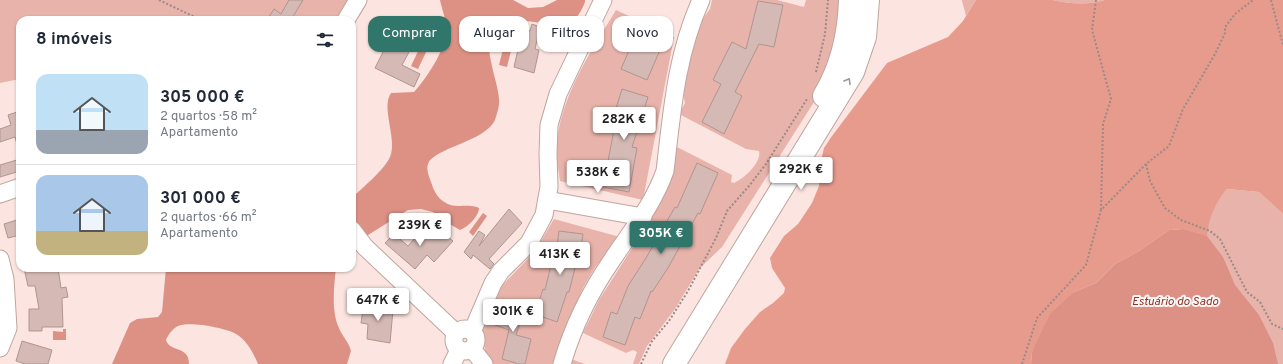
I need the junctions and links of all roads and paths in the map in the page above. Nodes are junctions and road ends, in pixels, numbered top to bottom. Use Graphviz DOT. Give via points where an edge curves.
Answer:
graph roads {
  1 [pos="159,0"];
  2 [pos="358,0"];
  3 [pos="603,0"];
  4 [pos="701,0"];
  5 [pos="828,0"];
  6 [pos="850,0"];
  7 [pos="868,0"];
  8 [pos="1096,0"];
  9 [pos="1253,0"];
  10 [pos="1271,0"];
  11 [pos="193,16"];
  12 [pos="348,16"];
  13 [pos="1283,44"];
  14 [pos="816,74"];
  15 [pos="808,98"];
  16 [pos="1146,164"];
  17 [pos="16,188"];
  18 [pos="0,194"];
  19 [pos="547,200"];
  20 [pos="1101,210"];
  21 [pos="643,217"];
  22 [pos="356,235"];
  23 [pos="0,259"];
  24 [pos="1283,329"];
  25 [pos="472,332"];
  26 [pos="456,334"];
  27 [pos="0,348"];
  28 [pos="461,354"];
  29 [pos="484,364"];
  30 [pos="562,364"];
  31 [pos="641,364"];
  32 [pos="659,364"];
  33 [pos="674,364"];
  34 [pos="1022,364"];
  1 -- 11 [label="path"];
  2 -- 12 [label="street"];
  3 -- 19 [label="street" via="558,94 553,110 548,138 550,187"];
  4 -- 21 [label="street" via="689,27 679,63 665,171"];
  5 -- 14 [label="path" via="825,34"];
  6 -- 32 [label="main road" via="846,43 831,84"];
  33 -- 7 [label="main road, one-way" via="853,72 865,37"];
  8 -- 20 [label="path" via="1092,30 1112,99 1103,124"];
  9 -- 16 [label="path" via="1235,14 1225,27 1225,33 1183,109 1169,146"];
  10 -- 13 [label="path"];
  15 -- 31 [label="path" via="766,164 727,211 688,291 669,321 652,341"];
  16 -- 20 [label="path"];
  16 -- 24 [label="path" via="1150,181 1164,208 1181,220 1210,231 1220,239 1247,292 1260,302 1272,324"];
  17 -- 18 [label="street"];
  19 -- 21 [label="street"];
  19 -- 25 [label="street" via="544,215 529,243 501,271 493,283"];
  20 -- 34 [label="path" via="1086,265 1037,318"];
  21 -- 30 [label="street" via="589,298 576,324"];
  22 -- 26 [label="street" via="365,247"];
  23 -- 27 [label="street" via="5,278 8,328"];
  25 -- 26 [label="street" via="464,329"];
  25 -- 28 [label="street" via="476,340"];
  26 -- 28 [label="street" via="454,343"];
  28 -- 29 [label="street"];
}
